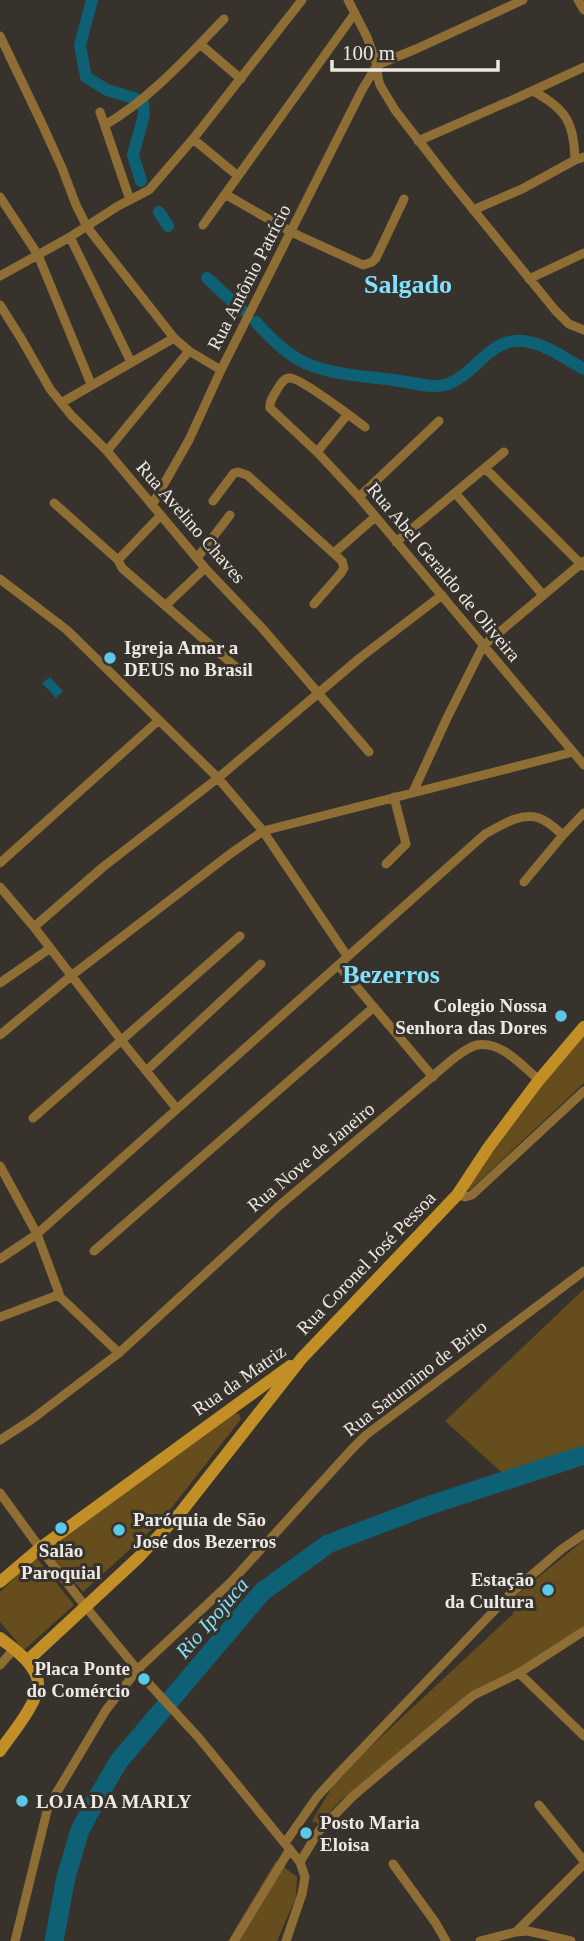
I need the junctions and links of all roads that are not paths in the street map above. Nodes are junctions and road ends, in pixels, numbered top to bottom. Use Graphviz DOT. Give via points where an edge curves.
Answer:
graph roads {
  1 [pos="302,0"];
  2 [pos="348,0"];
  3 [pos="523,0"];
  4 [pos="578,0"];
  5 [pos="584,10"];
  6 [pos="355,13"];
  7 [pos="224,19"];
  8 [pos="0,36"];
  9 [pos="200,44"];
  10 [pos="377,65"];
  11 [pos="584,66"];
  12 [pos="241,79"];
  13 [pos="533,91"];
  14 [pos="100,112"];
  15 [pos="105,125"];
  16 [pos="193,139"];
  17 [pos="418,141"];
  18 [pos="580,158"];
  19 [pos="238,176"];
  20 [pos="225,194"];
  21 [pos="0,197"];
  22 [pos="404,199"];
  23 [pos="130,200"];
  24 [pos="473,210"];
  25 [pos="203,225"];
  26 [pos="87,227"];
  27 [pos="291,232"];
  28 [pos="70,237"];
  29 [pos="584,253"];
  30 [pos="38,255"];
  31 [pos="0,276"];
  32 [pos="529,279"];
  33 [pos="0,305"];
  34 [pos="584,330"];
  35 [pos="174,338"];
  36 [pos="189,351"];
  37 [pos="131,362"];
  38 [pos="221,370"];
  39 [pos="91,384"];
  40 [pos="61,403"];
  41 [pos="348,414"];
  42 [pos="439,421"];
  43 [pos="365,427"];
  44 [pos="107,451"];
  45 [pos="317,452"];
  46 [pos="503,452"];
  47 [pos="486,469"];
  48 [pos="456,494"];
  49 [pos="359,497"];
  50 [pos="213,501"];
  51 [pos="54,503"];
  52 [pos="152,505"];
  53 [pos="161,515"];
  54 [pos="230,515"];
  55 [pos="374,517"];
  56 [pos="396,542"];
  57 [pos="334,553"];
  58 [pos="197,558"];
  59 [pos="118,560"];
  60 [pos="583,564"];
  61 [pos="205,568"];
  62 [pos="0,579"];
  63 [pos="442,594"];
  64 [pos="543,595"];
  65 [pos="314,604"];
  66 [pos="164,606"];
  67 [pos="483,646"];
  68 [pos="238,669"];
  69 [pos="318,693"];
  70 [pos="159,720"];
  71 [pos="369,752"];
  72 [pos="573,752"];
  73 [pos="584,765"];
  74 [pos="218,778"];
  75 [pos="413,792"];
  76 [pos="394,797"];
  77 [pos="584,813"];
  78 [pos="263,831"];
  79 [pos="563,835"];
  80 [pos="0,863"];
  81 [pos="386,863"];
  82 [pos="524,882"];
  83 [pos="0,887"];
  84 [pos="34,928"];
  85 [pos="240,936"];
  86 [pos="50,949"];
  87 [pos="347,956"];
  88 [pos="261,964"];
  89 [pos="339,966"];
  90 [pos="71,976"];
  91 [pos="0,983"];
  92 [pos="374,1007"];
  93 [pos="584,1027"];
  94 [pos="0,1035"];
  95 [pos="121,1040"];
  96 [pos="146,1071"];
  97 [pos="433,1077"];
  98 [pos="539,1080"];
  99 [pos="584,1091"];
  100 [pos="177,1109"];
  101 [pos="33,1118"];
  102 [pos="0,1166"];
  103 [pos="457,1195"];
  104 [pos="37,1234"];
  105 [pos="94,1251"];
  106 [pos="0,1259"];
  107 [pos="584,1271"];
  108 [pos="58,1295"];
  109 [pos="0,1317"];
  110 [pos="119,1353"];
  111 [pos="302,1358"];
  112 [pos="0,1440"];
  113 [pos="0,1493"];
  114 [pos="584,1534"];
  115 [pos="40,1548"];
  116 [pos="0,1582"];
  117 [pos="85,1606"];
  118 [pos="584,1631"];
  119 [pos="0,1638"];
  120 [pos="14,1649"];
  121 [pos="27,1661"];
  122 [pos="0,1665"];
  123 [pos="138,1669"];
  124 [pos="519,1672"];
  125 [pos="584,1735"];
  126 [pos="0,1751"];
  127 [pos="539,1805"];
  128 [pos="287,1846"];
  129 [pos="300,1862"];
  130 [pos="584,1862"];
  131 [pos="393,1864"];
  132 [pos="516,1932"];
  133 [pos="495,1939"];
  134 [pos="15,1941"];
  135 [pos="234,1941"];
  136 [pos="286,1941"];
  137 [pos="446,1941"];
  138 [pos="480,1941"];
  139 [pos="571,1941"];
  1 -- 12 [label="street"];
  2 -- 6 [label="street"];
  3 -- 10 [label="street"];
  4 -- 5 [label="street"];
  6 -- 10 [label="street"];
  6 -- 19 [label="street"];
  7 -- 9 [label="street"];
  8 -- 26 [label="street"];
  9 -- 12 [label="street"];
  9 -- 15 [label="street" via="155,89"];
  10 -- 17 [label="street" via="385,95"];
  10 -- 27 [label="street, Rua Antônio Patrício"];
  11 -- 13 [label="street"];
  12 -- 16 [label="street"];
  13 -- 17 [label="street"];
  13 -- 18 [label="street" via="566,117"];
  14 -- 15 [label="street"];
  15 -- 23 [label="street"];
  16 -- 19 [label="street"];
  16 -- 23 [label="street" via="149,190"];
  17 -- 24 [label="street"];
  18 -- 24 [label="street"];
  19 -- 20 [label="street"];
  20 -- 25 [label="street"];
  20 -- 27 [label="street"];
  21 -- 30 [label="street"];
  22 -- 27 [label="street" via="376,258 368,264"];
  23 -- 26 [label="street"];
  24 -- 32 [label="street"];
  26 -- 28 [label="street"];
  26 -- 35 [label="street"];
  27 -- 38 [label="street, Rua Antônio Patrício"];
  28 -- 30 [label="street"];
  28 -- 37 [label="street"];
  29 -- 32 [label="street"];
  30 -- 31 [label="street"];
  30 -- 39 [label="street"];
  32 -- 34 [label="street" via="569,324"];
  33 -- 40 [label="street, Rua Avelino Chaves"];
  35 -- 36 [label="street"];
  35 -- 37 [label="street"];
  36 -- 38 [label="street"];
  36 -- 44 [label="street"];
  37 -- 39 [label="street"];
  38 -- 52 [label="street, Rua Antônio Patrício"];
  39 -- 40 [label="street"];
  40 -- 44 [label="street, Rua Avelino Chaves"];
  41 -- 43 [label="street"];
  41 -- 45 [label="street"];
  41 -- 45 [label="street, Rua Abel Geraldo de Oliveira" via="296,380 282,382 270,408"];
  42 -- 49 [label="street"];
  44 -- 52 [label="street, Rua Avelino Chaves"];
  45 -- 49 [label="street, Rua Abel Geraldo de Oliveira"];
  46 -- 47 [label="street"];
  47 -- 48 [label="street"];
  47 -- 60 [label="street"];
  48 -- 56 [label="street"];
  48 -- 64 [label="street"];
  49 -- 55 [label="street, Rua Abel Geraldo de Oliveira"];
  50 -- 57 [label="street" via="234,474 247,475"];
  51 -- 59 [label="street"];
  52 -- 53 [label="street, Rua Avelino Chaves"];
  53 -- 58 [label="street, Rua Avelino Chaves"];
  53 -- 59 [label="street"];
  54 -- 58 [label="street"];
  55 -- 56 [label="street, Rua Abel Geraldo de Oliveira"];
  55 -- 57 [label="street"];
  56 -- 63 [label="street, Rua Abel Geraldo de Oliveira"];
  57 -- 65 [label="street" via="344,568"];
  58 -- 61 [label="street, Rua Avelino Chaves"];
  59 -- 66 [label="street"];
  60 -- 64 [label="street"];
  61 -- 66 [label="street"];
  61 -- 69 [label="street, Rua Avelino Chaves"];
  62 -- 70 [label="street" via="67,630"];
  63 -- 67 [label="street, Rua Abel Geraldo de Oliveira"];
  63 -- 69 [label="street"];
  64 -- 67 [label="street"];
  66 -- 68 [label="street"];
  67 -- 72 [label="street, Rua Abel Geraldo de Oliveira"];
  67 -- 75 [label="street"];
  69 -- 71 [label="street, Rua Avelino Chaves"];
  69 -- 74 [label="street"];
  70 -- 74 [label="street"];
  70 -- 80 [label="street"];
  72 -- 73 [label="street, Rua Abel Geraldo de Oliveira"];
  72 -- 75 [label="street"];
  74 -- 78 [label="street"];
  74 -- 84 [label="street" via="103,867"];
  75 -- 76 [label="street"];
  76 -- 78 [label="street"];
  76 -- 81 [label="street" via="406,844"];
  77 -- 79 [label="street"];
  78 -- 87 [label="street"];
  78 -- 90 [label="street"];
  79 -- 82 [label="street"];
  79 -- 87 [label="street" via="530,817 485,834"];
  83 -- 84 [label="street"];
  84 -- 86 [label="street"];
  85 -- 95 [label="street"];
  86 -- 90 [label="street"];
  86 -- 91 [label="street"];
  87 -- 89 [label="street"];
  88 -- 96 [label="street"];
  89 -- 92 [label="street"];
  89 -- 100 [label="street"];
  90 -- 94 [label="street"];
  90 -- 95 [label="street"];
  92 -- 97 [label="street"];
  92 -- 105 [label="street"];
  93 -- 98 [label="main road, Rua Coronel José Pessoa"];
  95 -- 96 [label="street"];
  95 -- 101 [label="street"];
  96 -- 100 [label="street"];
  97 -- 98 [label="street, Rua Nove de Janeiro" via="478,1045 496,1046"];
  97 -- 110 [label="street, Rua Nove de Janeiro" via="280,1205"];
  98 -- 103 [label="main road, Rua Coronel José Pessoa"];
  99 -- 103 [label="street" via="472,1195"];
  100 -- 104 [label="street"];
  102 -- 104 [label="street"];
  103 -- 111 [label="main road, Rua Coronel José Pessoa"];
  104 -- 106 [label="street"];
  104 -- 108 [label="street"];
  107 -- 123 [label="street, Rua Saturnino de Brito" via="366,1435 231,1582"];
  108 -- 109 [label="street"];
  108 -- 110 [label="street"];
  110 -- 112 [label="street, Rua Nove de Janeiro"];
  111 -- 115 [label="main road, Rua da Matriz"];
  111 -- 117 [label="main road, Rua da Matriz" via="181,1512"];
  113 -- 115 [label="street"];
  114 -- 128 [label="street" via="511,1593 338,1773 303,1815"];
  115 -- 116 [label="main road, Rua da Matriz"];
  115 -- 117 [label="street"];
  117 -- 121 [label="main road, Rua da Matriz"];
  117 -- 123 [label="street"];
  118 -- 124 [label="street"];
  119 -- 120 [label="main road"];
  120 -- 121 [label="main road"];
  120 -- 122 [label="street"];
  121 -- 126 [label="main road" via="38,1683 36,1695"];
  123 -- 128 [label="street"];
  123 -- 134 [label="street, Rua Saturnino de Brito" via="106,1710 48,1807"];
  124 -- 125 [label="street"];
  124 -- 129 [label="street" via="474,1695 352,1796 319,1831"];
  127 -- 130 [label="street"];
  128 -- 129 [label="street"];
  128 -- 135 [label="street"];
  129 -- 136 [label="street" via="305,1877 302,1894"];
  130 -- 132 [label="street"];
  131 -- 137 [label="street"];
  132 -- 133 [label="street"];
  132 -- 139 [label="street"];
  133 -- 138 [label="street"];
}
